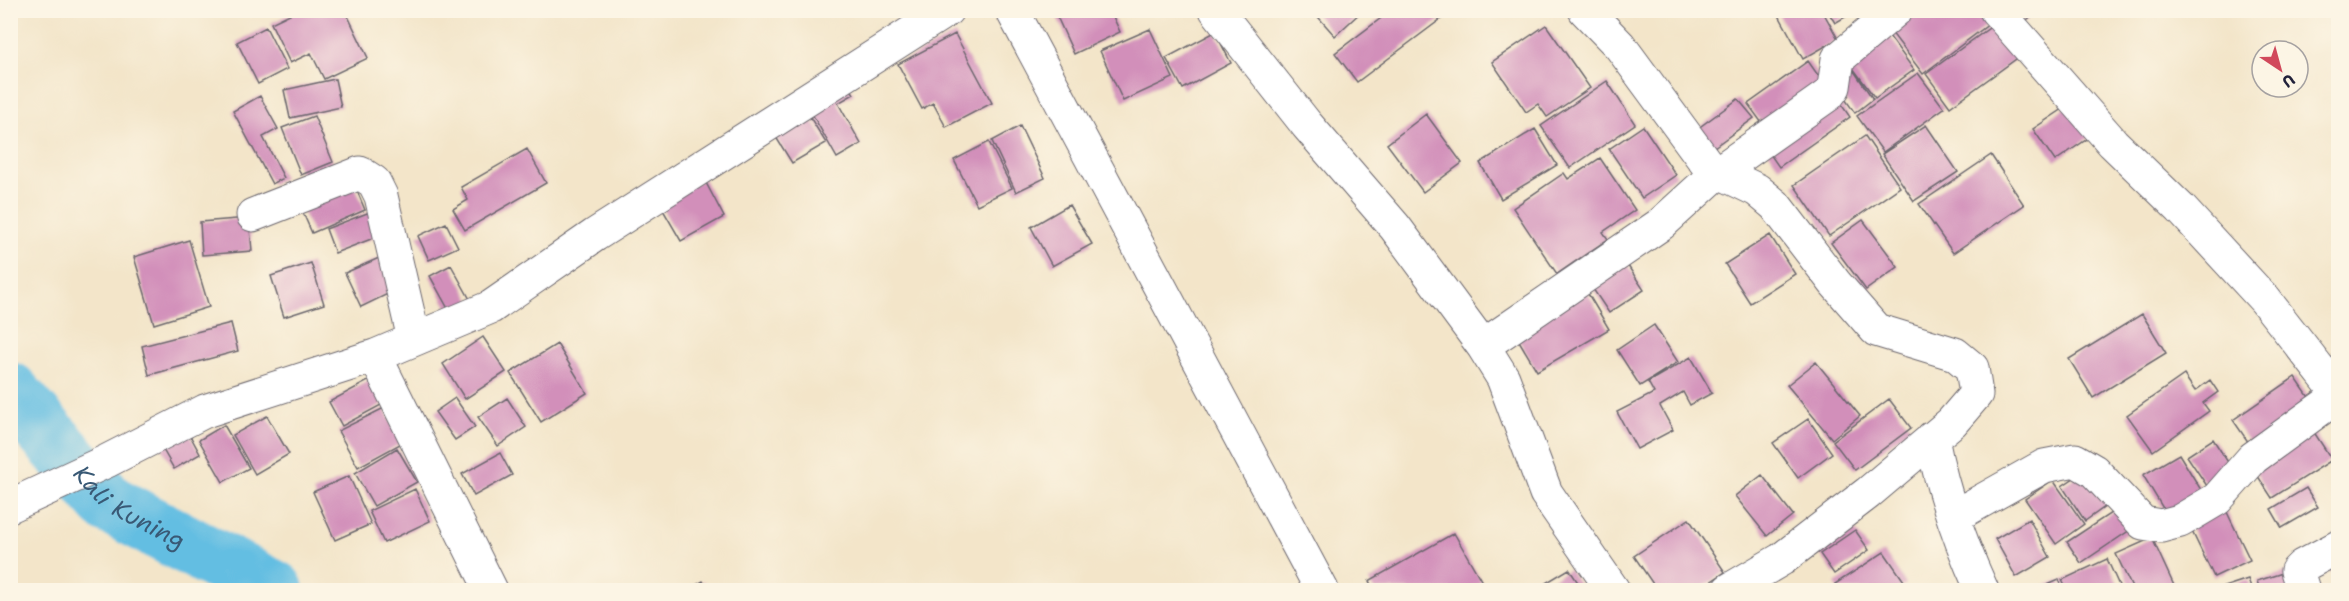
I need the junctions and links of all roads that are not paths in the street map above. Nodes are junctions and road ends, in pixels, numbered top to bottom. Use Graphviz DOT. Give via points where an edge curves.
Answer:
graph roads {
  1 [pos="947,10"];
  2 [pos="1012,10"];
  3 [pos="1216,10"];
  4 [pos="1585,10"];
  5 [pos="1896,10"];
  6 [pos="1996,10"];
  7 [pos="1717,173"];
  8 [pos="253,215"];
  9 [pos="414,339"];
  10 [pos="1483,346"];
  11 [pos="375,356"];
  12 [pos="2338,395"];
  13 [pos="1932,438"];
  14 [pos="10,506"];
  15 [pos="1953,517"];
  16 [pos="2338,547"];
  17 [pos="491,591"];
  18 [pos="1322,591"];
  19 [pos="1613,591"];
  20 [pos="1729,591"];
  21 [pos="1982,591"];
  22 [pos="2302,591"];
  1 -- 9 [label="street" via="595,235 491,307"];
  2 -- 18 [label="street"];
  3 -- 10 [label="street" via="1395,227"];
  4 -- 7 [label="street" via="1620,46"];
  5 -- 7 [label="street" via="1838,59 1834,87 1828,94"];
  6 -- 12 [label="street" via="2113,143 2265,300"];
  7 -- 10 [label="street" via="1661,224"];
  7 -- 13 [label="street" via="1757,190 1775,205 1876,330 1955,354 1972,368 1976,394"];
  8 -- 9 [label="street" via="360,173 374,182 381,196"];
  9 -- 11 [label="street"];
  10 -- 19 [label="street" via="1503,378 1546,493"];
  11 -- 14 [label="street" via="205,411"];
  11 -- 17 [label="street"];
  12 -- 15 [label="street" via="2253,458 2217,499 2180,521 2161,526 2143,523 2094,471 2074,460 2044,466"];
  13 -- 15 [label="street" via="1939,477"];
  13 -- 20 [label="street" via="1868,494 1782,559"];
  15 -- 21 [label="street"];
  16 -- 22 [label="street" via="2297,571"];
}
